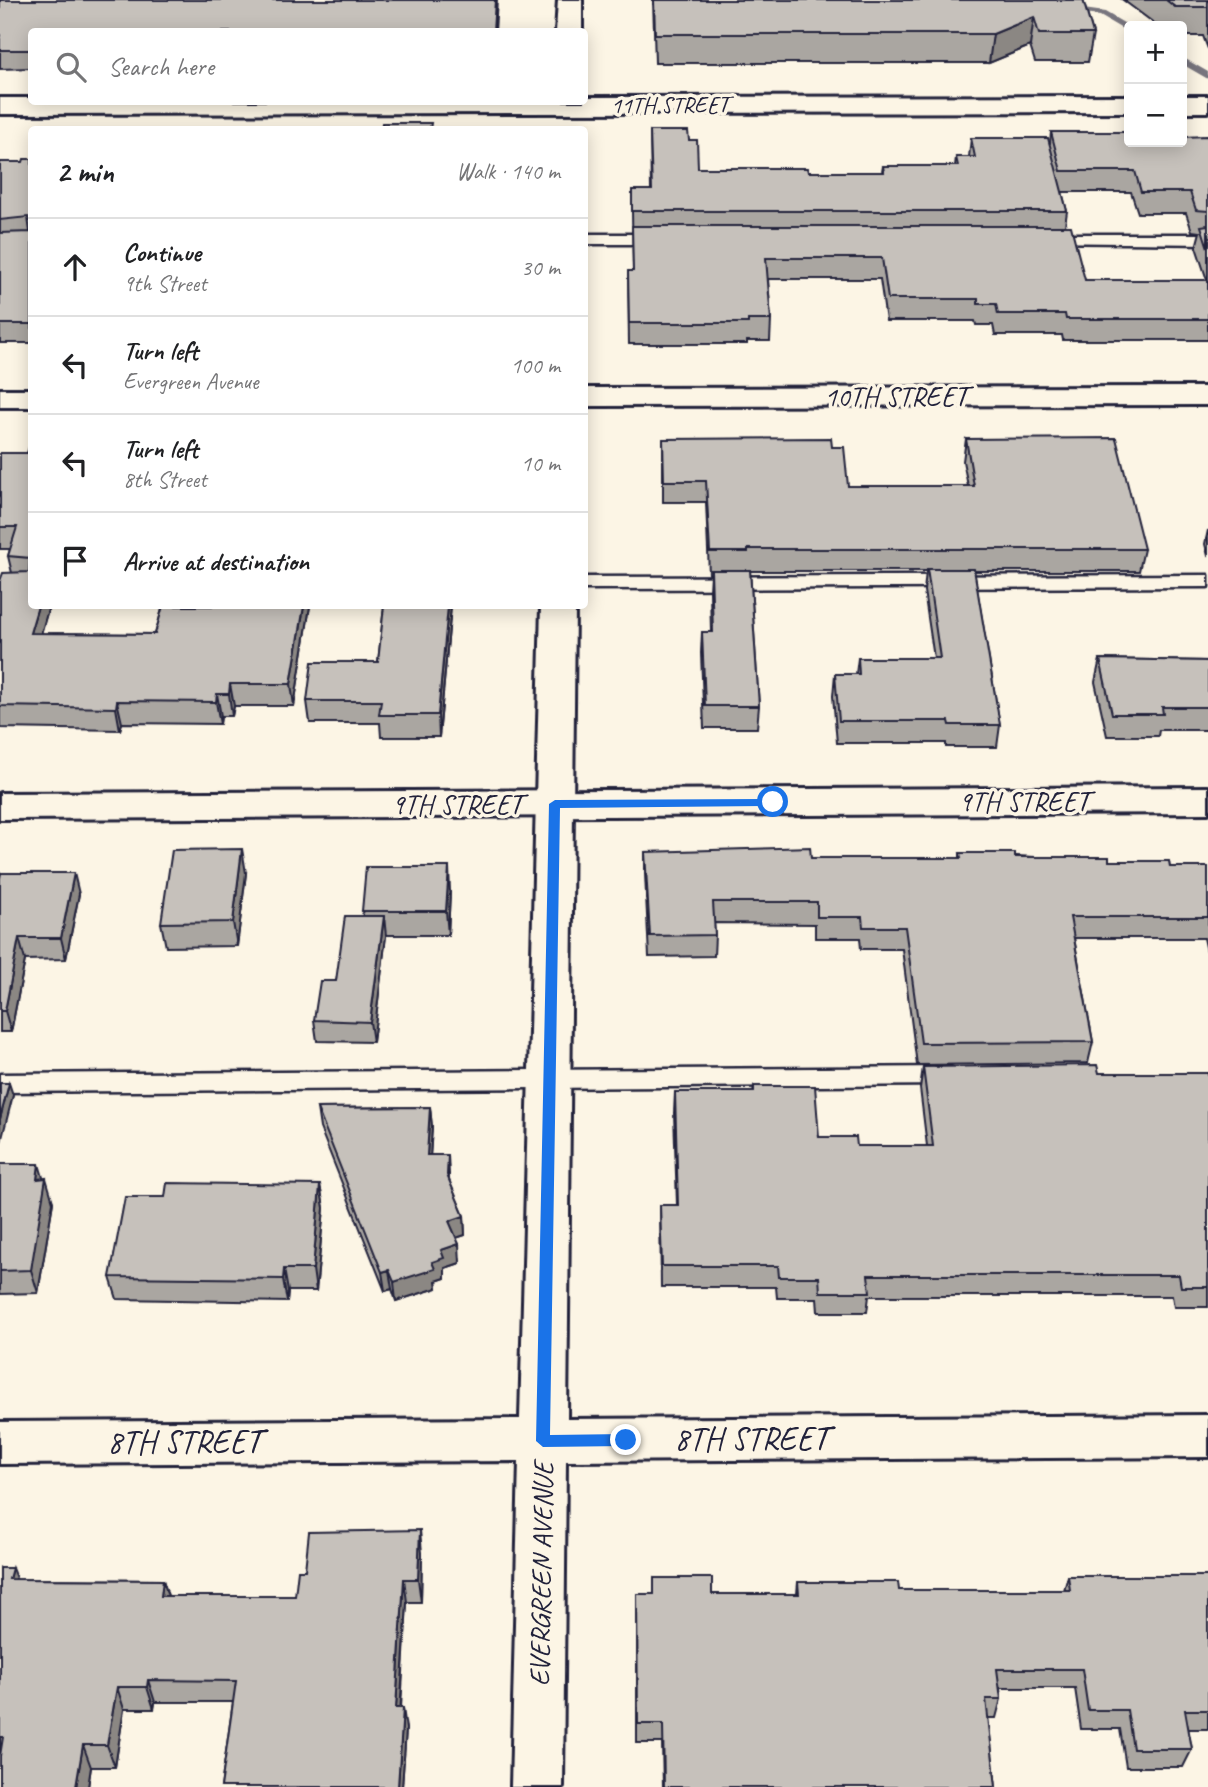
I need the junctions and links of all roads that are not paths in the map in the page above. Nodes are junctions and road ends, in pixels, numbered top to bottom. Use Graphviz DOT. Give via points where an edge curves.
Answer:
graph roads {
  1 [pos="570,0"];
  2 [pos="569,28"];
  3 [pos="1124,104"];
  4 [pos="1187,104"];
  5 [pos="1208,104"];
  6 [pos="0,107"];
  7 [pos="567,112"];
  8 [pos="588,239"];
  9 [pos="681,239"];
  10 [pos="1028,239"];
  11 [pos="1208,239"];
  12 [pos="1208,396"];
  13 [pos="588,397"];
  14 [pos="0,398"];
  15 [pos="28,398"];
  16 [pos="1208,582"];
  17 [pos="588,583"];
  18 [pos="558,609"];
  19 [pos="1208,800"];
  20 [pos="555,804"];
  21 [pos="0,806"];
  22 [pos="970,1076"];
  23 [pos="550,1079"];
  24 [pos="0,1083"];
  25 [pos="1208,1436"];
  26 [pos="543,1441"];
  27 [pos="0,1443"];
  28 [pos="537,1787"];
  1 -- 2 [label="street"];
  3 -- 7 [label="street, 11TH STREET"];
  4 -- 5 [label="street"];
  6 -- 7 [label="street, 11TH STREET"];
  8 -- 9 [label="lane"];
  10 -- 11 [label="lane"];
  12 -- 13 [label="street, 10TH STREET"];
  14 -- 15 [label="street"];
  16 -- 17 [label="lane"];
  18 -- 20 [label="street, EVERGREEN AVENUE"];
  19 -- 20 [label="street, 9TH STREET"];
  20 -- 21 [label="street, 9TH STREET"];
  20 -- 23 [label="street, EVERGREEN AVENUE"];
  22 -- 23 [label="lane"];
  23 -- 24 [label="lane"];
  23 -- 26 [label="street, EVERGREEN AVENUE"];
  25 -- 26 [label="street, 8TH STREET"];
  26 -- 27 [label="street, 8TH STREET"];
  26 -- 28 [label="street, EVERGREEN AVENUE"];
}
